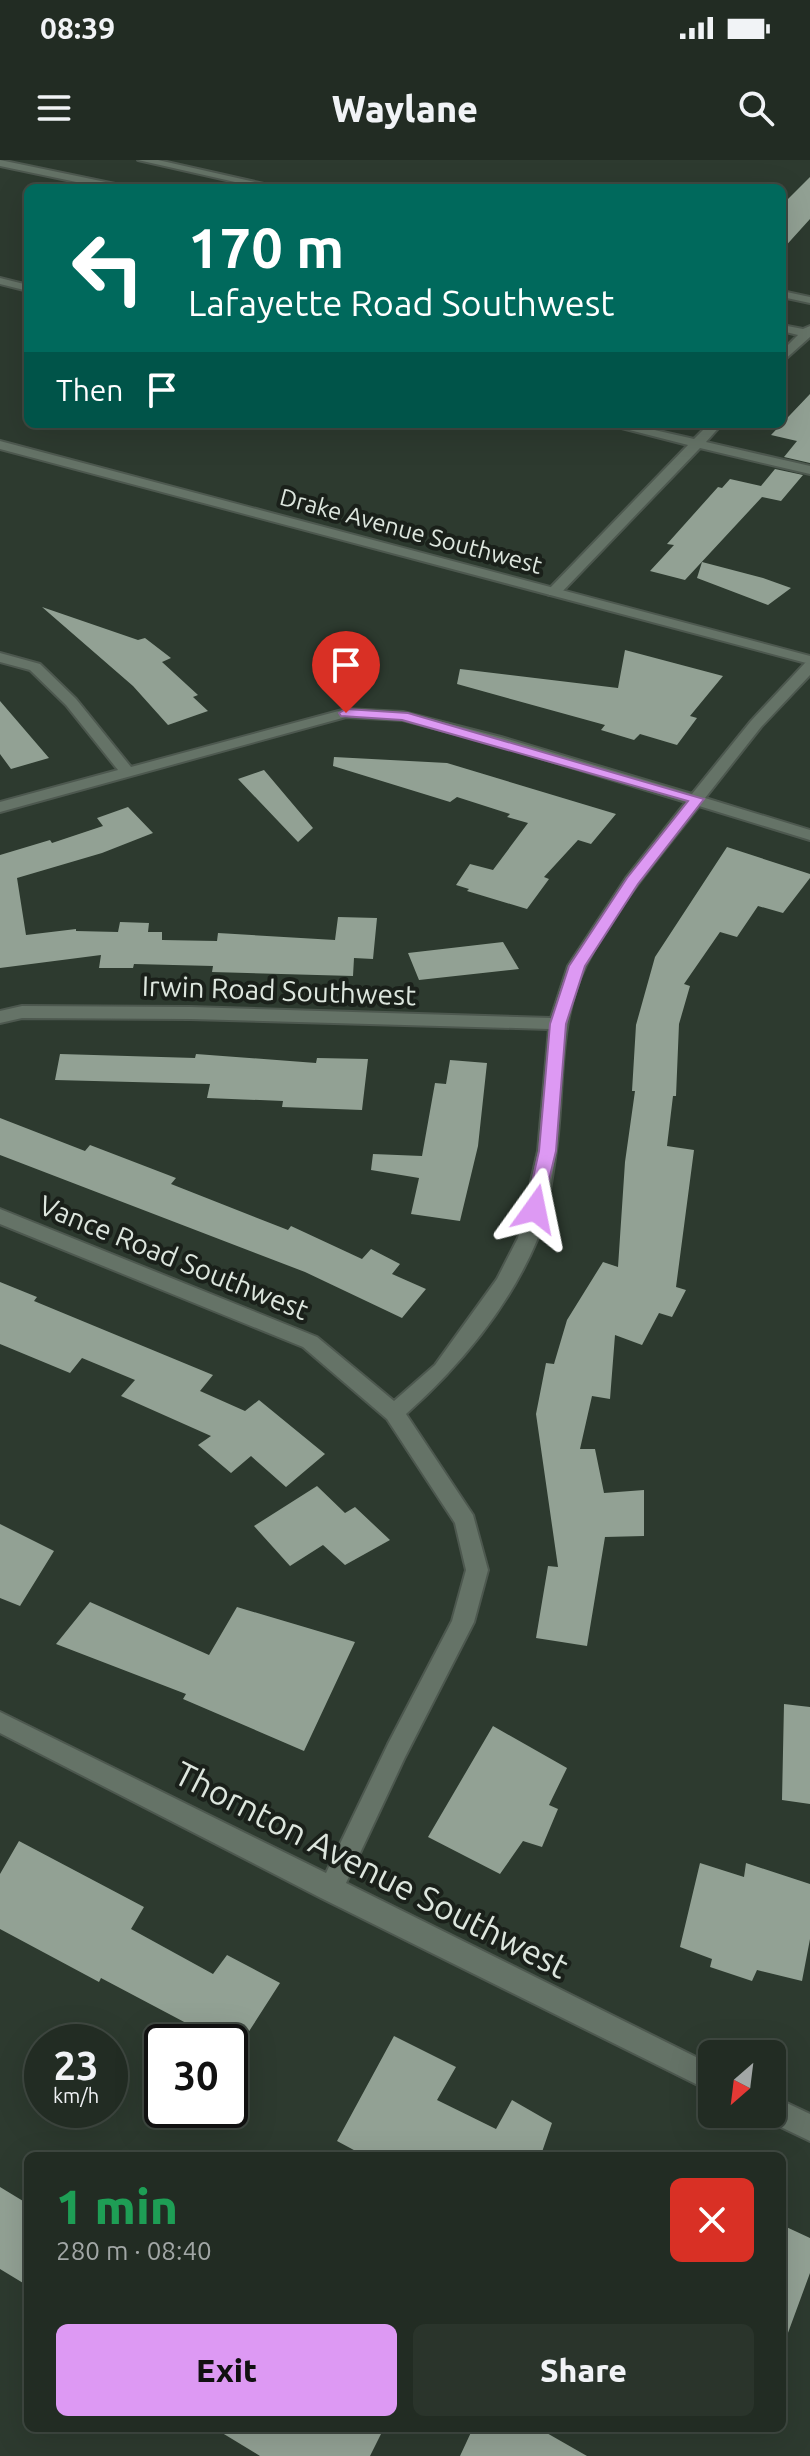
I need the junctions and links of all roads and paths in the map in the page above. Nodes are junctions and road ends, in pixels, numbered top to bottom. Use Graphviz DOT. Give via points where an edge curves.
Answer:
graph roads {
  1 [pos="143,160"];
  2 [pos="3,165"];
  3 [pos="100,184"];
  4 [pos="258,184"];
  5 [pos="0,281"];
  6 [pos="24,287"];
  7 [pos="786,295"];
  8 [pos="810,300"];
  9 [pos="786,329"];
  10 [pos="809,332"];
  11 [pos="786,354"];
  12 [pos="629,428"];
  13 [pos="712,428"];
  14 [pos="696,444"];
  15 [pos="0,445"];
  16 [pos="810,470"];
  17 [pos="554,592"];
  18 [pos="0,657"];
  19 [pos="810,660"];
  20 [pos="810,666"];
  21 [pos="128,773"];
  22 [pos="697,799"];
  23 [pos="0,807"];
  24 [pos="810,835"];
  25 [pos="0,1017"];
  26 [pos="558,1024"];
  27 [pos="0,1216"];
  28 [pos="394,1413"];
  29 [pos="0,1722"];
  30 [pos="330,1890"];
  31 [pos="698,2072"];
  32 [pos="786,2116"];
  33 [pos="810,2128"];
  1 -- 4 [label="street"];
  2 -- 3 [label="street"];
  5 -- 6 [label="street"];
  7 -- 8 [label="street"];
  9 -- 10 [label="street"];
  10 -- 11 [label="street"];
  12 -- 14 [label="street"];
  13 -- 14 [label="street"];
  14 -- 16 [label="street"];
  14 -- 17 [label="street"];
  15 -- 17 [label="street, Drake Avenue Southwest"];
  17 -- 19 [label="street, Drake Avenue Southwest"];
  18 -- 21 [label="street" via="35,667"];
  20 -- 22 [label="street"];
  21 -- 22 [label="street" via="346,713 403,716"];
  21 -- 23 [label="street"];
  22 -- 24 [label="street"];
  22 -- 26 [label="street" via="632,881 577,966"];
  25 -- 26 [label="street, Irwin Road Southwest" via="22,1012 175,1013"];
  26 -- 28 [label="street" via="547,1151 528,1238 505,1283 442,1370"];
  27 -- 28 [label="street, Vance Road Southwest" via="310,1342"];
  28 -- 30 [label="street, Vance Road Southwest" via="465,1521 477,1570 463,1622"];
  29 -- 30 [label="street, Thornton Avenue Southwest"];
  30 -- 31 [label="street, Thornton Avenue Southwest"];
  32 -- 33 [label="street"];
}
